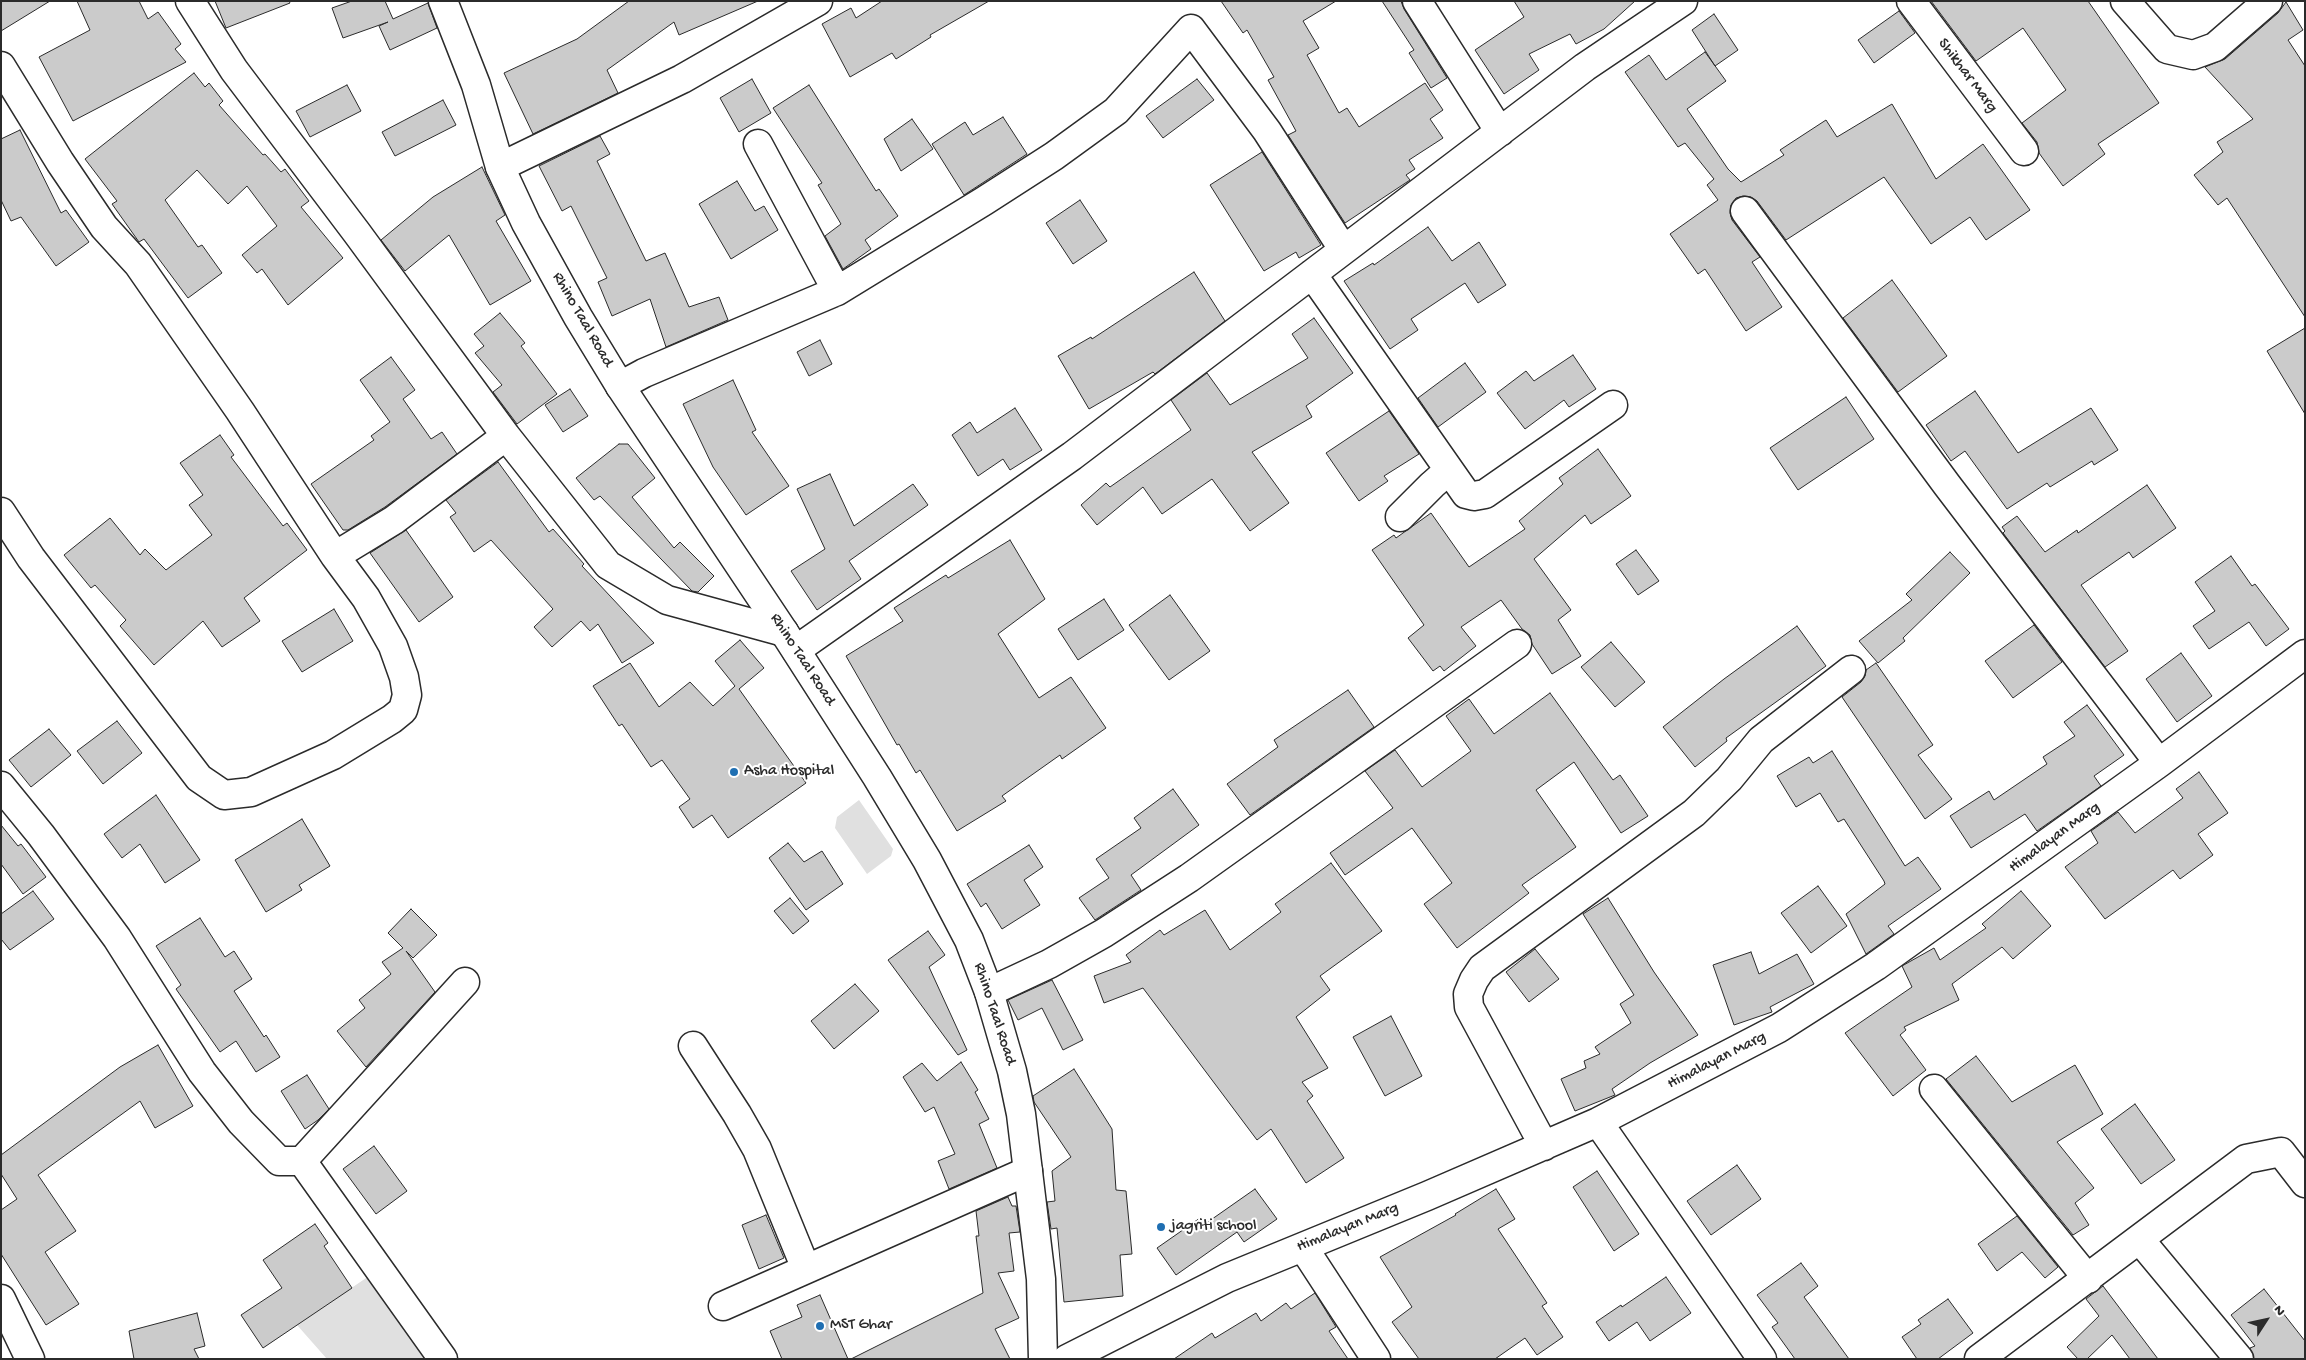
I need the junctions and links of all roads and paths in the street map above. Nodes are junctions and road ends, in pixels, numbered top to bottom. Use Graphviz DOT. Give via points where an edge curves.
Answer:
graph roads {
  1 [pos="190,1"];
  2 [pos="443,1"];
  3 [pos="818,1"];
  4 [pos="1417,1"];
  5 [pos="1683,1"];
  6 [pos="1911,1"];
  7 [pos="2125,1"];
  8 [pos="2268,1"];
  9 [pos="1,66"];
  10 [pos="1500,132"];
  11 [pos="758,144"];
  12 [pos="2024,151"];
  13 [pos="500,167"];
  14 [pos="1745,211"];
  15 [pos="1343,249"];
  16 [pos="1312,274"];
  17 [pos="837,291"];
  18 [pos="620,386"];
  19 [pos="1613,405"];
  20 [pos="506,436"];
  21 [pos="1450,470"];
  22 [pos="1,512"];
  23 [pos="1400,517"];
  24 [pos="335,556"];
  25 [pos="790,641"];
  26 [pos="1517,644"];
  27 [pos="2305,654"];
  28 [pos="1851,670"];
  29 [pos="2158,763"];
  30 [pos="1,786"];
  31 [pos="465,982"];
  32 [pos="989,992"];
  33 [pos="693,1046"];
  34 [pos="1934,1089"];
  35 [pos="1598,1122"];
  36 [pos="1544,1146"];
  37 [pos="302,1161"];
  38 [pos="1028,1171"];
  39 [pos="2305,1184"];
  40 [pos="2140,1240"];
  41 [pos="1303,1246"];
  42 [pos="806,1269"];
  43 [pos="2088,1279"];
  44 [pos="1,1299"];
  45 [pos="724,1306"];
  46 [pos="30,1359"];
  47 [pos="443,1359"];
  48 [pos="1043,1359"];
  49 [pos="1067,1359"];
  50 [pos="1376,1359"];
  51 [pos="1762,1359"];
  52 [pos="1979,1359"];
  53 [pos="2239,1359"];
  1 -- 20 [label="street" via="234,70"];
  2 -- 13 [label="street, Rhino Taal Road" via="476,85"];
  3 -- 13 [label="street" via="682,79"];
  4 -- 10 [label="street"];
  5 -- 10 [label="street" via="1585,67"];
  6 -- 12 [label="street, Shikhar Marg"];
  7 -- 8 [label="street" via="2167,49 2193,55 2215,47"];
  9 -- 24 [label="street" via="104,227 138,264"];
  10 -- 15 [label="street"];
  11 -- 17 [label="street"];
  13 -- 18 [label="street, Rhino Taal Road" via="526,223"];
  14 -- 29 [label="street"];
  15 -- 16 [label="street"];
  15 -- 17 [label="street" via="1266,131 1191,29 1116,111 984,202"];
  16 -- 21 [label="street"];
  16 -- 25 [label="street" via="1072,456"];
  17 -- 18 [label="street"];
  18 -- 25 [label="street, Rhino Taal Road"];
  19 -- 21 [label="street" via="1485,494 1466,494"];
  20 -- 24 [label="street" via="394,520"];
  20 -- 25 [label="street" via="608,566 666,600"];
  21 -- 23 [label="street"];
  22 -- 24 [label="street" via="31,558 199,778 224,795 251,792 333,755 403,710 407,695 393,646 366,598"];
  25 -- 32 [label="street, Rhino Taal Road" via="927,860 969,940"];
  26 -- 32 [label="street" via="1189,878 1104,933"];
  27 -- 29 [label="street, Himalayan Marg"];
  28 -- 36 [label="street" via="1760,740 1730,779 1694,813 1482,968 1474,980 1468,994 1469,1007"];
  29 -- 35 [label="street, Himalayan Marg" via="1868,972 1779,1028"];
  30 -- 37 [label="street" via="42,835 117,938 202,1072 241,1122 279,1161"];
  31 -- 37 [label="street"];
  32 -- 38 [label="street, Rhino Taal Road" via="1012,1072"];
  33 -- 42 [label="street" via="757,1149"];
  34 -- 43 [label="street"];
  35 -- 36 [label="street, Himalayan Marg"];
  35 -- 51 [label="street"];
  36 -- 41 [label="street, Himalayan Marg"];
  37 -- 47 [label="street"];
  38 -- 42 [label="street"];
  38 -- 48 [label="street, Rhino Taal Road" via="1041,1279"];
  39 -- 40 [label="street" via="2281,1152 2246,1159"];
  40 -- 43 [label="street"];
  40 -- 53 [label="street"];
  41 -- 49 [label="street, Himalayan Marg" via="1227,1278"];
  41 -- 50 [label="street"];
  42 -- 45 [label="street"];
  43 -- 52 [label="street"];
  44 -- 46 [label="street"];
}
